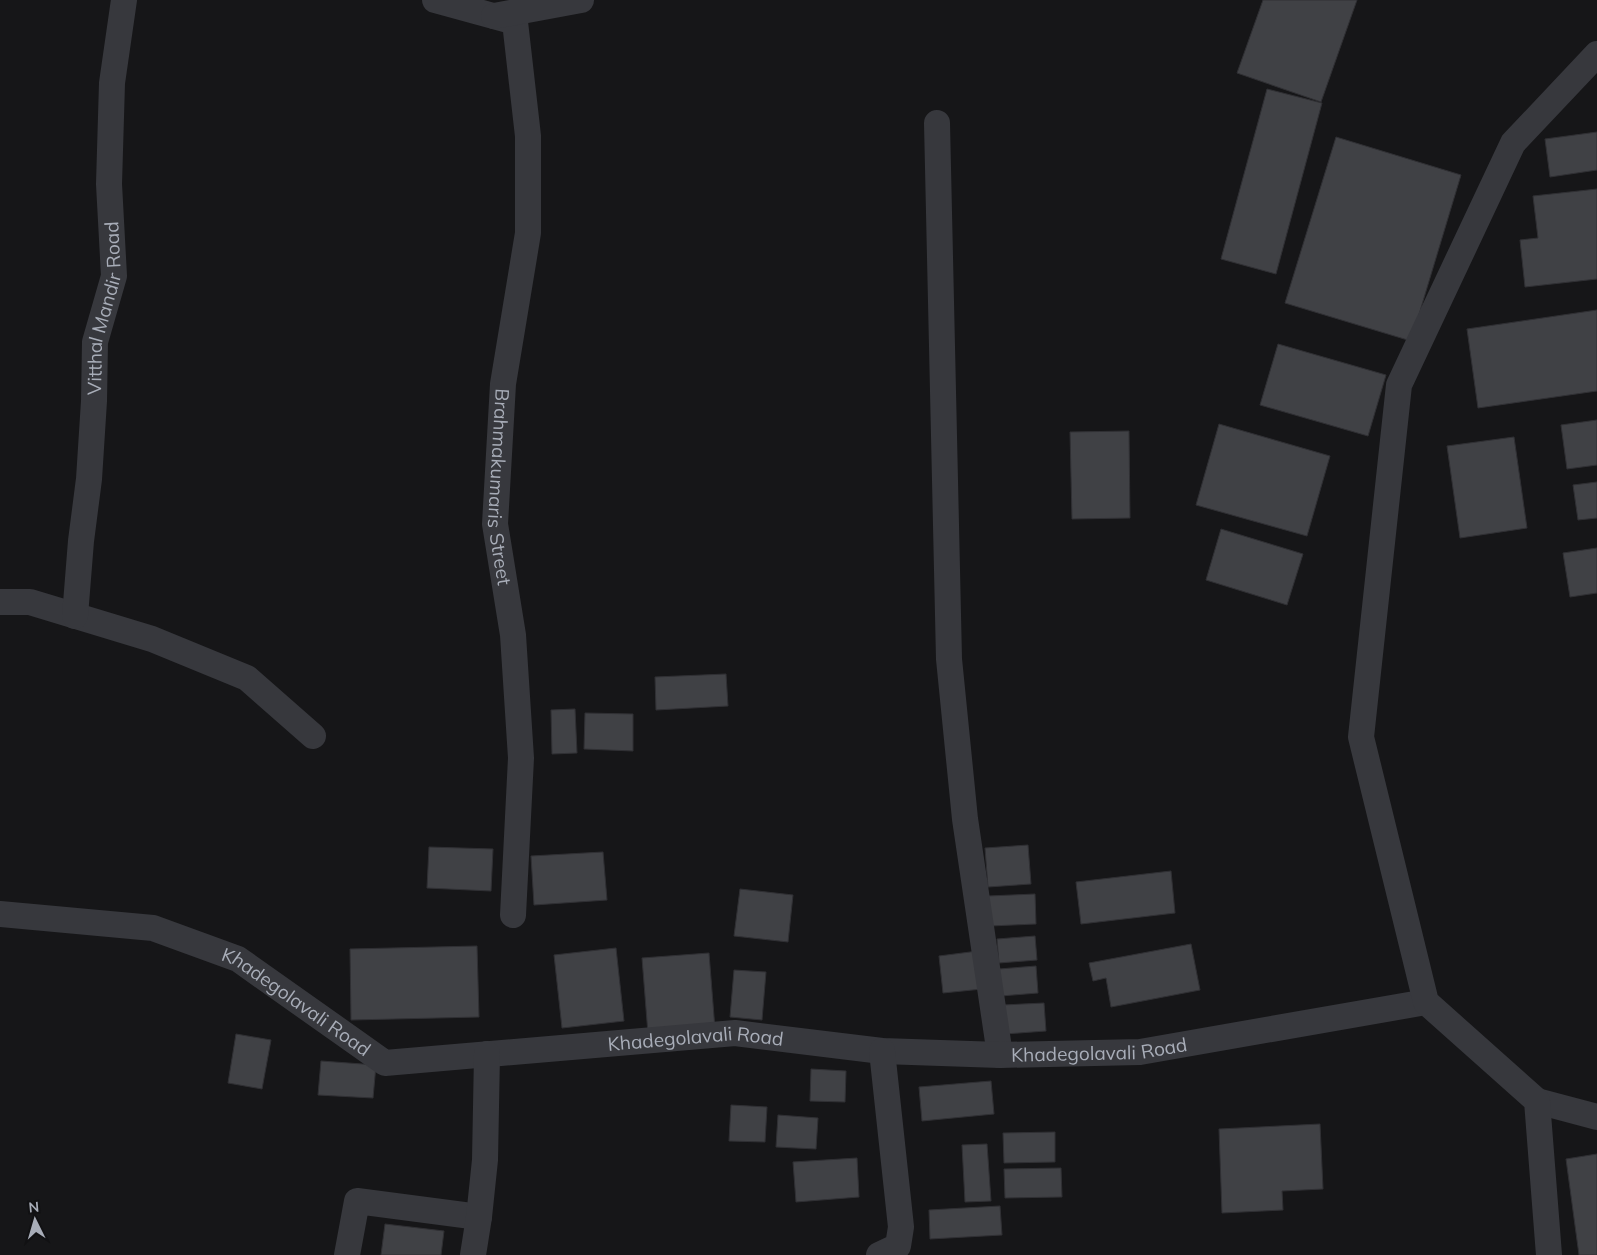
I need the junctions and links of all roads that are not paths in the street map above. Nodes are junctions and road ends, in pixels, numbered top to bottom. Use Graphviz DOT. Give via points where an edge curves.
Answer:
graph roads {
  1 [pos="124,0"];
  2 [pos="435,0"];
  3 [pos="581,0"];
  4 [pos="493,16"];
  5 [pos="1597,54"];
  6 [pos="937,123"];
  7 [pos="0,602"];
  8 [pos="75,616"];
  9 [pos="313,736"];
  10 [pos="0,914"];
  11 [pos="513,915"];
  12 [pos="1426,1002"];
  13 [pos="882,1051"];
  14 [pos="487,1054"];
  15 [pos="1000,1055"];
  16 [pos="1536,1101"];
  17 [pos="1597,1117"];
  18 [pos="479,1217"];
  19 [pos="347,1255"];
  20 [pos="473,1255"];
  21 [pos="879,1255"];
  22 [pos="1548,1255"];
  1 -- 8 [label="street, Vitthal Mandir Road" via="112,84 109,175 114,276 95,342 89,479 80,541"];
  2 -- 4 [label="street, Brahmakumaris Street"];
  3 -- 4 [label="street"];
  4 -- 11 [label="street, Brahmakumaris Street" via="515,22 528,136 528,233 503,384 495,524 513,635 521,758"];
  5 -- 12 [label="street" via="1513,142 1399,385 1361,737"];
  6 -- 15 [label="street" via="949,658 965,820"];
  7 -- 8 [label="street" via="30,602"];
  8 -- 9 [label="street" via="152,639 247,678"];
  10 -- 14 [label="street, Khadegolavali Road" via="153,928 238,959 385,1063"];
  12 -- 15 [label="street, Khadegolavali Road" via="1140,1052"];
  12 -- 16 [label="street"];
  13 -- 14 [label="street, Khadegolavali Road" via="735,1033"];
  13 -- 15 [label="street, Khadegolavali Road"];
  13 -- 21 [label="street" via="901,1227 898,1246"];
  14 -- 18 [label="street" via="485,1160"];
  16 -- 17 [label="street"];
  16 -- 22 [label="street"];
  18 -- 19 [label="street" via="357,1201"];
  18 -- 20 [label="street"];
}
